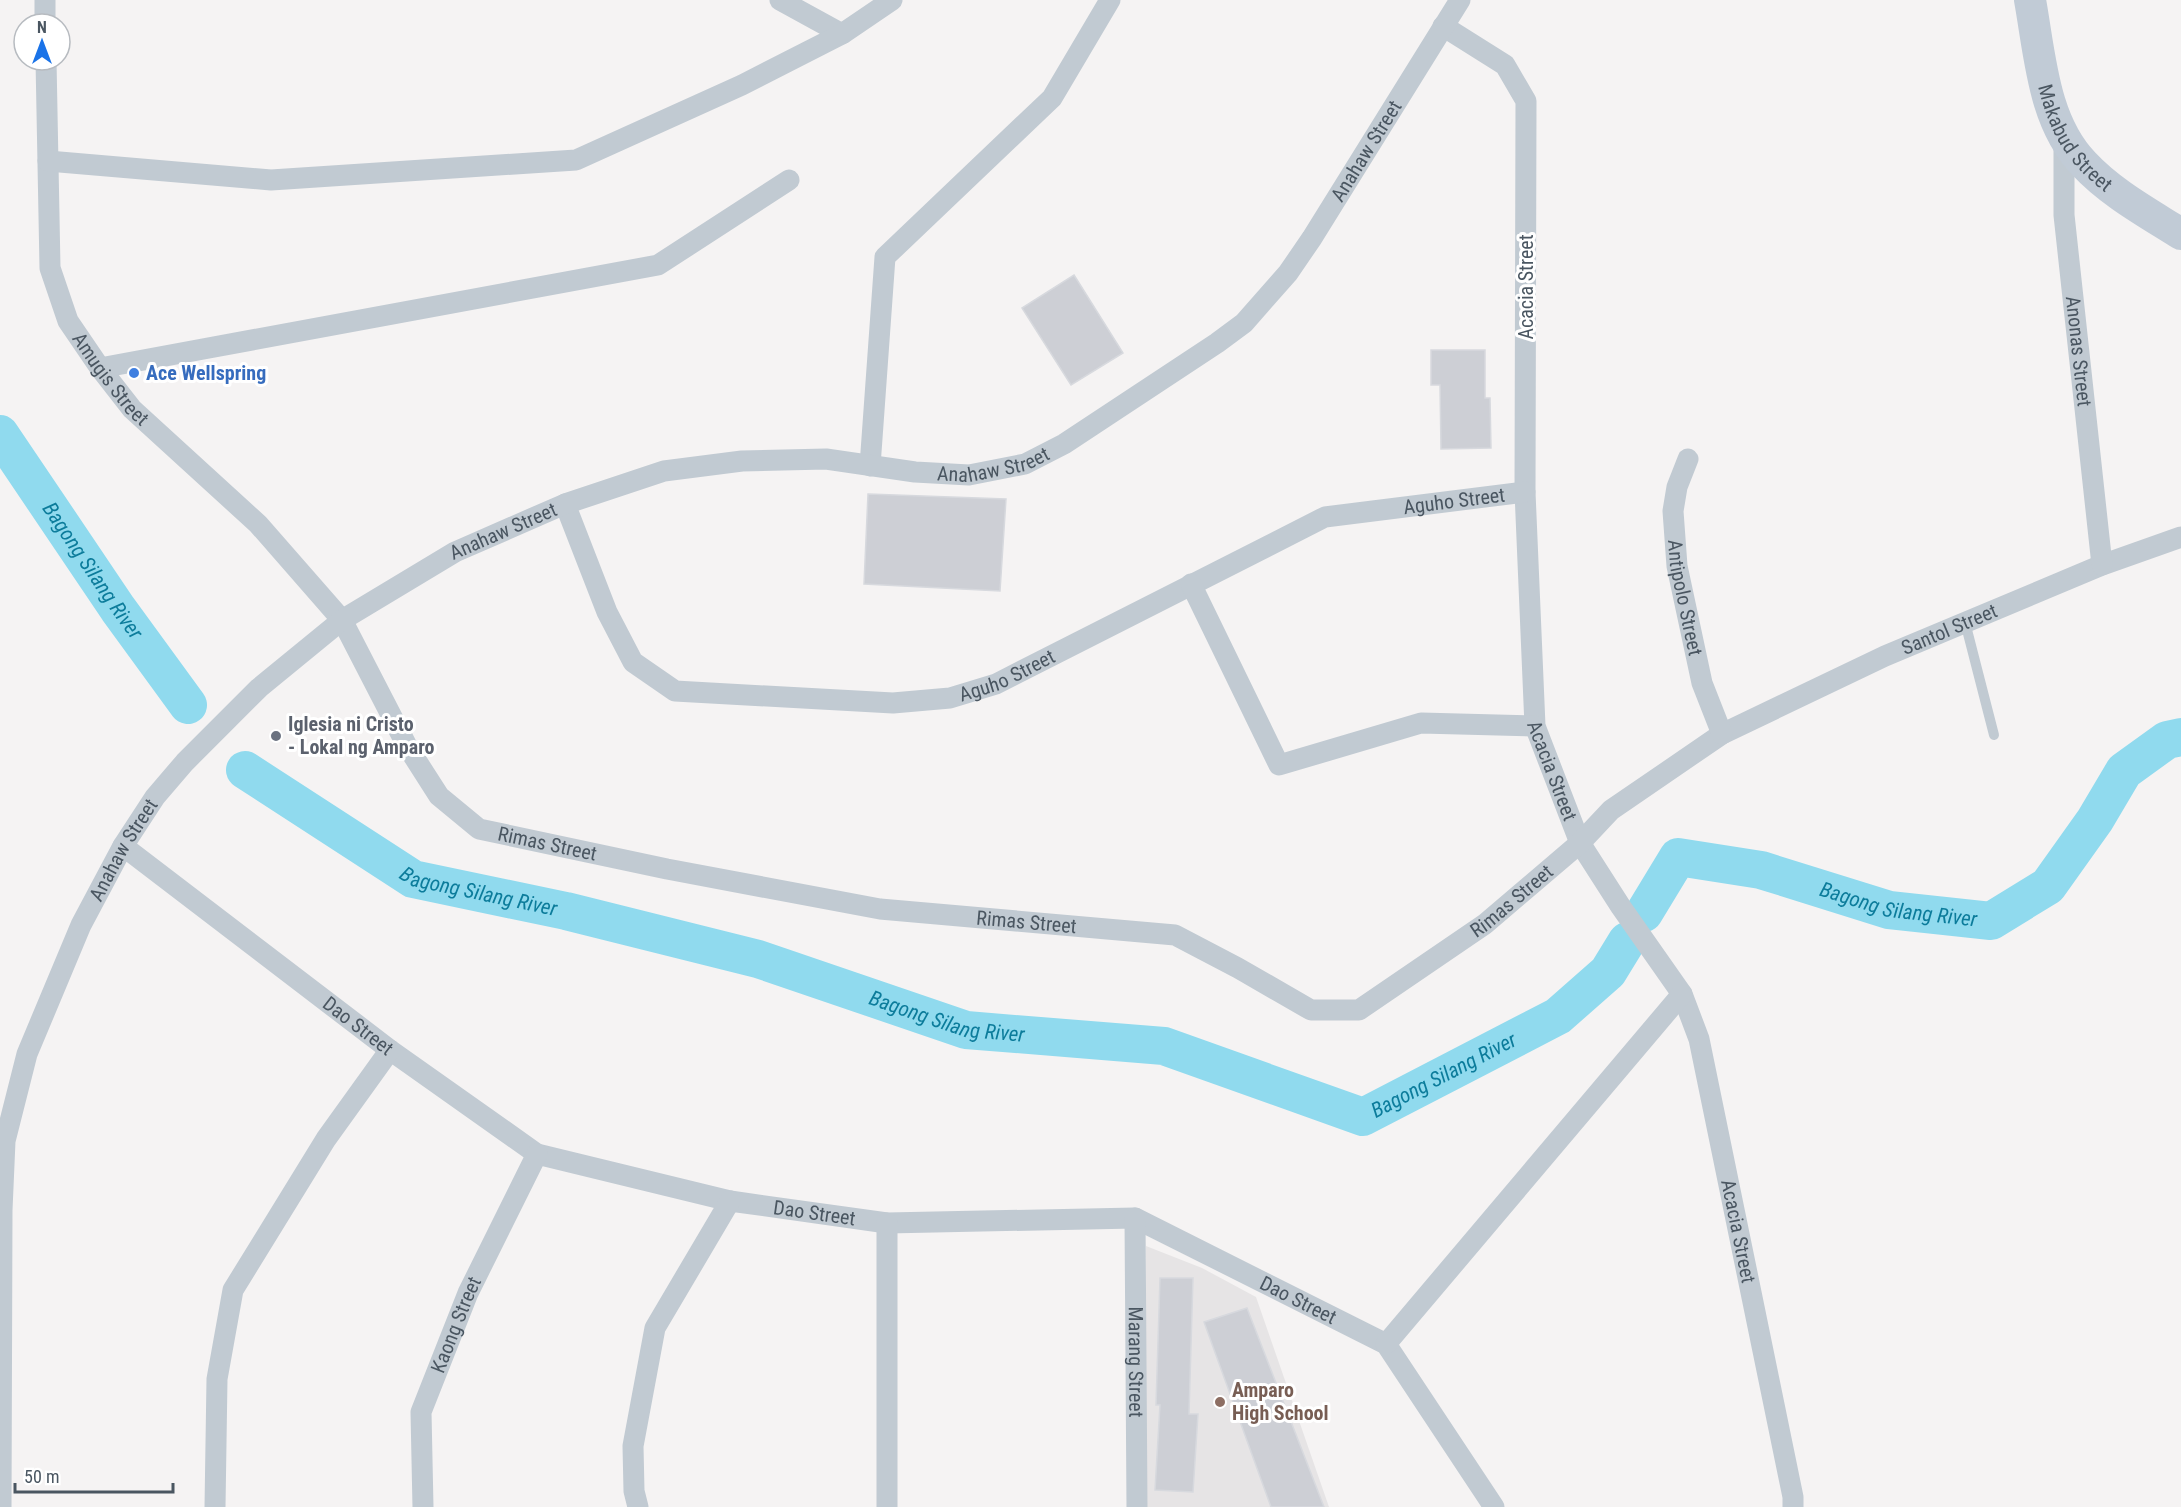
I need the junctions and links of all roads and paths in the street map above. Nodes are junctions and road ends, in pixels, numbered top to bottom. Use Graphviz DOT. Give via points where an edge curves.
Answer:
graph roads {
  1 [pos="780,0"];
  2 [pos="892,0"];
  3 [pos="1110,0"];
  4 [pos="1460,0"];
  5 [pos="2030,0"];
  6 [pos="1443,26"];
  7 [pos="843,34"];
  8 [pos="46,72"];
  9 [pos="2064,138"];
  10 [pos="48,161"];
  11 [pos="789,180"];
  12 [pos="2181,234"];
  13 [pos="100,368"];
  14 [pos="1688,459"];
  15 [pos="870,465"];
  16 [pos="1526,492"];
  17 [pos="565,504"];
  18 [pos="2181,537"];
  19 [pos="2102,565"];
  20 [pos="1191,584"];
  21 [pos="342,620"];
  22 [pos="1965,622"];
  23 [pos="1534,726"];
  24 [pos="1722,734"];
  25 [pos="1994,735"];
  26 [pos="1580,843"];
  27 [pos="123,846"];
  28 [pos="1682,994"];
  29 [pos="390,1050"];
  30 [pos="3,1141"];
  31 [pos="537,1154"];
  32 [pos="730,1202"];
  33 [pos="1135,1218"];
  34 [pos="887,1223"];
  35 [pos="1386,1344"];
  36 [pos="1,1507"];
  37 [pos="215,1507"];
  38 [pos="423,1507"];
  39 [pos="638,1507"];
  40 [pos="887,1507"];
  41 [pos="1137,1507"];
  42 [pos="1494,1507"];
  43 [pos="1793,1507"];
  1 -- 7 [label="street"];
  2 -- 7 [label="street"];
  3 -- 15 [label="street" via="1052,98 885,257"];
  4 -- 6 [label="street, Anahaw Street"];
  5 -- 9 [label="street, Makabud Street" via="2043,76"];
  6 -- 15 [label="street, Anahaw Street" via="1288,273 1244,322 1217,343 1064,444 1025,465 969,475"];
  6 -- 16 [label="street, Acacia Street" via="1505,65 1526,101"];
  7 -- 10 [label="street" via="742,85 576,160 271,180"];
  8 -- 10 [label="street, Amugis Street"];
  9 -- 12 [label="street, Makabud Street" via="2083,164 2109,187"];
  9 -- 19 [label="street, Anonas Street" via="2064,215"];
  10 -- 13 [label="street, Amugis Street" via="50,268 68,321"];
  11 -- 13 [label="street" via="658,265"];
  13 -- 21 [label="street, Amugis Street" via="132,409 258,524"];
  14 -- 24 [label="street, Antipolo Street" via="1673,511 1677,566 1702,683"];
  15 -- 17 [label="street, Anahaw Street" via="826,459 742,461 664,471"];
  16 -- 20 [label="street, Aguho Street" via="1325,517"];
  16 -- 23 [label="street, Acacia Street"];
  17 -- 20 [label="street, Aguho Street" via="607,612 633,662 675,691 893,703 950,698 996,684"];
  17 -- 21 [label="street, Anahaw Street" via="456,552"];
  18 -- 19 [label="street, Santol Street"];
  19 -- 22 [label="street, Santol Street"];
  20 -- 23 [label="street" via="1279,765 1421,723"];
  21 -- 26 [label="street, Rimas Street" via="407,746 439,796 478,829 667,870 880,909 1175,935 1311,1010 1359,1010 1485,924"];
  21 -- 27 [label="street, Anahaw Street" via="259,687 185,762"];
  22 -- 24 [label="street, Santol Street"];
  22 -- 25 [label="lane"];
  23 -- 26 [label="street, Acacia Street"];
  24 -- 26 [label="street, Rimas Street" via="1611,810"];
  26 -- 28 [label="street, Acacia Street"];
  27 -- 29 [label="street, Dao Street"];
  27 -- 30 [label="street, Anahaw Street" via="81,925 49,998 27,1054"];
  28 -- 35 [label="street"];
  28 -- 43 [label="street, Acacia Street" via="1699,1039"];
  29 -- 31 [label="street, Dao Street"];
  29 -- 37 [label="street" via="326,1139 233,1290 218,1379"];
  30 -- 36 [label="street, Anahaw Street"];
  31 -- 32 [label="street, Dao Street"];
  31 -- 38 [label="street, Kaong Street" via="468,1293 421,1412"];
  32 -- 34 [label="street, Dao Street"];
  32 -- 39 [label="street" via="655,1328 633,1446"];
  33 -- 34 [label="street, Dao Street"];
  33 -- 35 [label="street, Dao Street"];
  33 -- 41 [label="street, Marang Street"];
  34 -- 40 [label="street"];
  35 -- 42 [label="street, Dao Street"];
}
